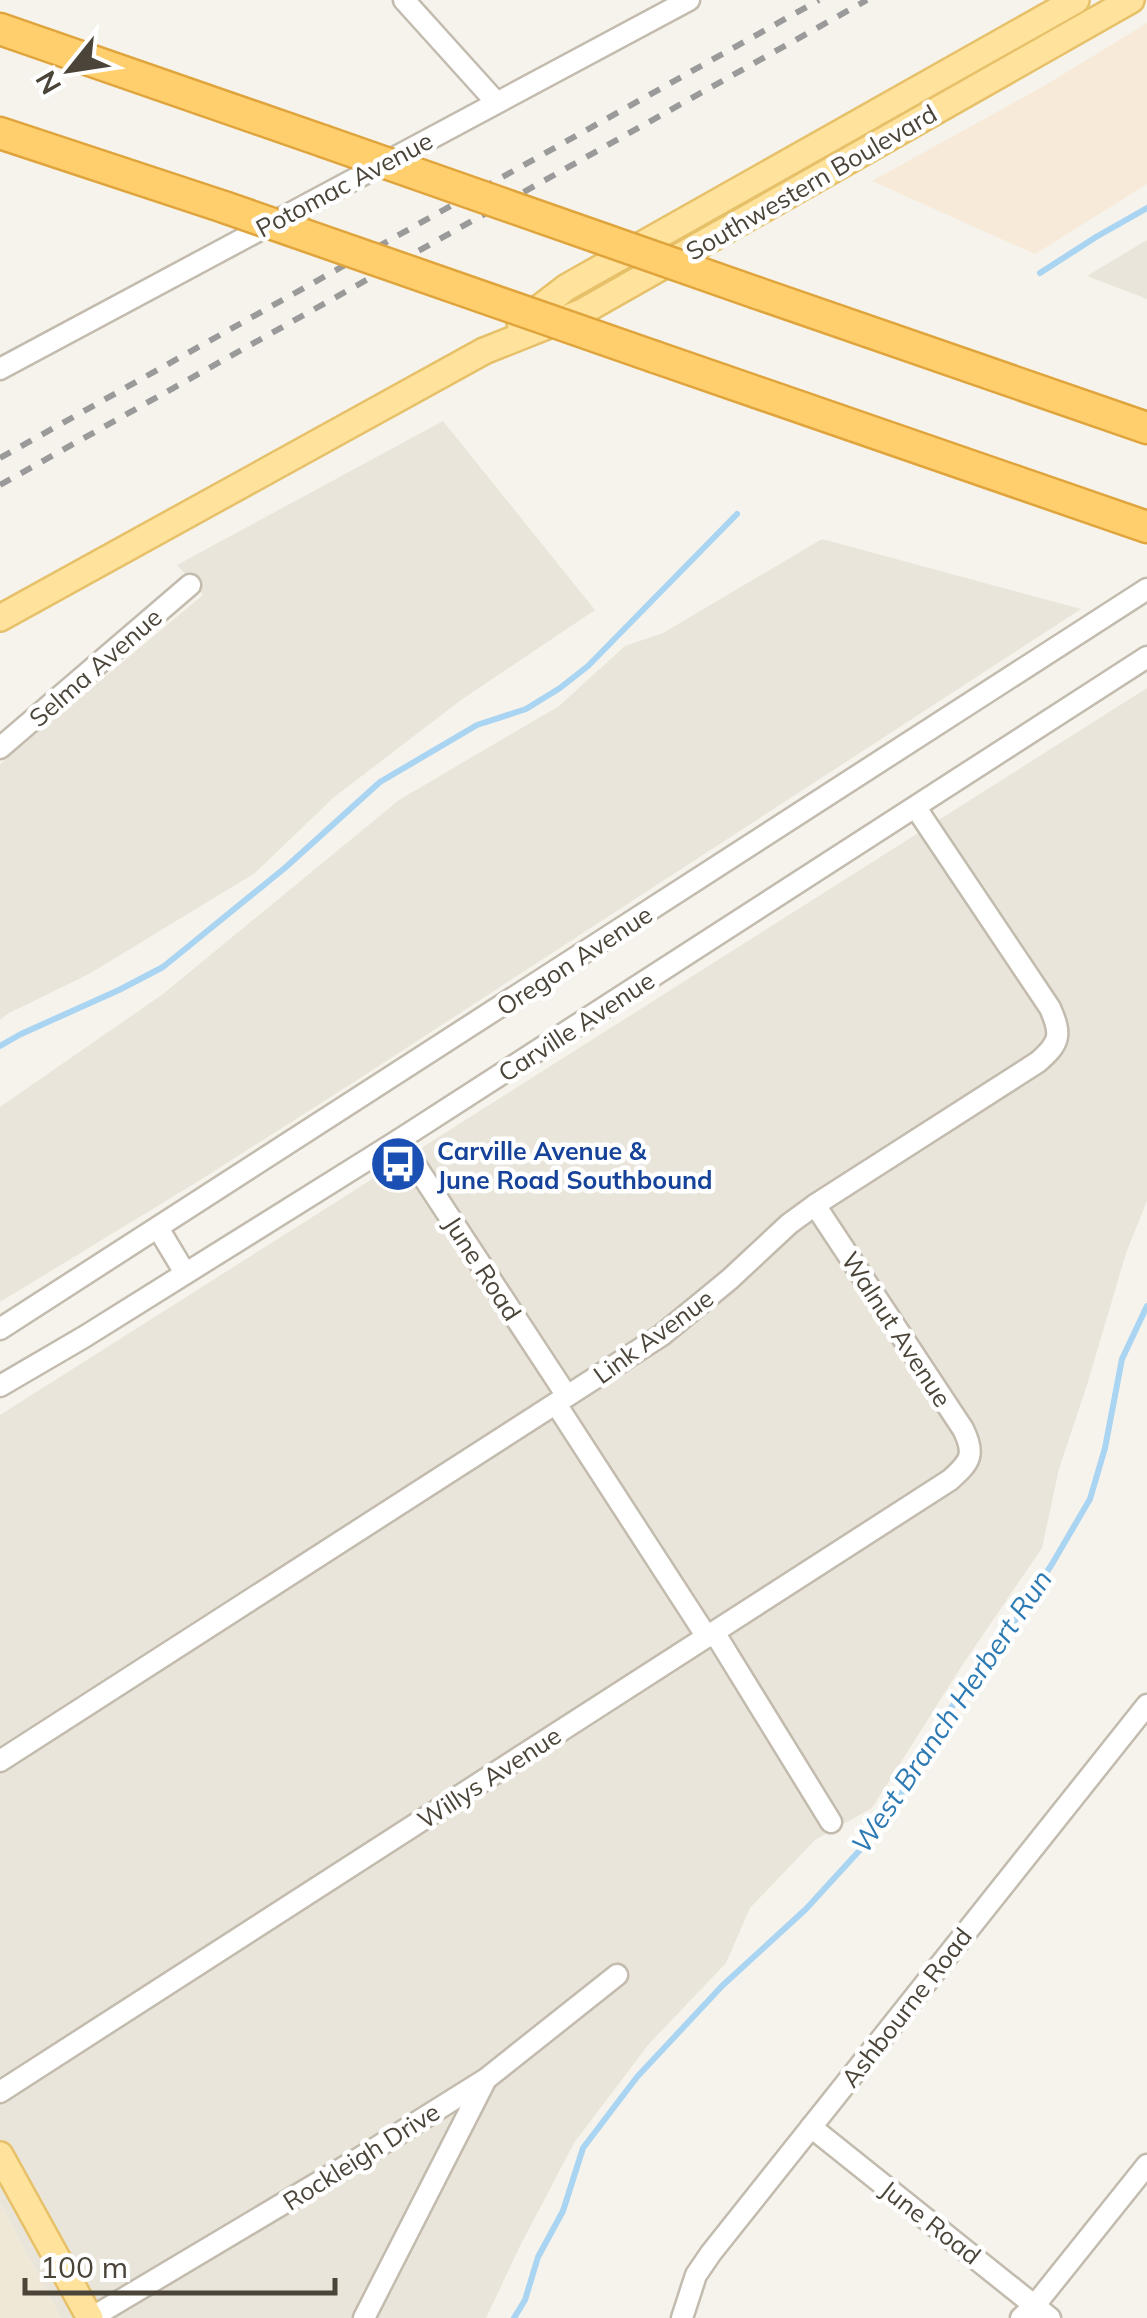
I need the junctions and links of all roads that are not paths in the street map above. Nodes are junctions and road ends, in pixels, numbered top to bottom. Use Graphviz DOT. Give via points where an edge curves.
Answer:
graph roads {
  1 [pos="404,0"];
  2 [pos="689,0"];
  3 [pos="1076,0"];
  4 [pos="1130,0"];
  5 [pos="0,29"];
  6 [pos="496,102"];
  7 [pos="0,133"];
  8 [pos="484,351"];
  9 [pos="0,369"];
  10 [pos="1147,428"];
  11 [pos="1139,525"];
  12 [pos="190,586"];
  13 [pos="1147,589"];
  14 [pos="0,618"];
  15 [pos="1147,657"];
  16 [pos="0,748"];
  17 [pos="916,808"];
  18 [pos="399,1140"];
  19 [pos="816,1205"];
  20 [pos="158,1228"];
  21 [pos="185,1273"];
  22 [pos="0,1329"];
  23 [pos="0,1386"];
  24 [pos="562,1400"];
  25 [pos="971,1456"];
  26 [pos="710,1634"];
  27 [pos="1147,1705"];
  28 [pos="0,1760"];
  29 [pos="832,1822"];
  30 [pos="616,1976"];
  31 [pos="486,2079"];
  32 [pos="0,2092"];
  33 [pos="811,2127"];
  34 [pos="0,2156"];
  35 [pos="1147,2165"];
  36 [pos="1035,2314"];
  37 [pos="90,2318"];
  38 [pos="364,2318"];
  39 [pos="682,2318"];
  1 -- 6 [label="street"];
  2 -- 6 [label="street, Potomac Avenue"];
  3 -- 8 [label="main road, Southwestern Boulevard" via="567,287"];
  4 -- 8 [label="main road, Southwestern Boulevard" via="582,312"];
  5 -- 10 [label="highway, bridge"];
  6 -- 9 [label="street, Potomac Avenue"];
  7 -- 11 [label="highway, bridge"];
  8 -- 14 [label="main road, Southwestern Boulevard"];
  12 -- 16 [label="street, Selma Avenue"];
  13 -- 20 [label="street, Oregon Avenue"];
  15 -- 17 [label="street, Carville Avenue"];
  17 -- 18 [label="street, Carville Avenue"];
  17 -- 19 [label="street, Link Avenue" via="1050,1008 1058,1040 1038,1062"];
  18 -- 21 [label="street, Carville Avenue"];
  18 -- 24 [label="street, June Road"];
  19 -- 24 [label="street, Link Avenue" via="662,1335"];
  19 -- 25 [label="street, Walnut Avenue" via="963,1429"];
  20 -- 21 [label="street"];
  20 -- 22 [label="street, Oregon Avenue"];
  21 -- 23 [label="street, Carville Avenue"];
  24 -- 26 [label="street, June Road"];
  24 -- 28 [label="street, Link Avenue"];
  25 -- 26 [label="street, Willys Avenue" via="950,1480"];
  26 -- 29 [label="street, June Road"];
  26 -- 32 [label="street, Willys Avenue"];
  27 -- 33 [label="street, Ashbourne Road"];
  30 -- 31 [label="street, Rockleigh Drive"];
  31 -- 37 [label="street, Rockleigh Drive"];
  31 -- 38 [label="street"];
  33 -- 36 [label="street, June Road"];
  33 -- 39 [label="street, Ashbourne Road" via="696,2275"];
  34 -- 37 [label="main road"];
  35 -- 36 [label="street"];
}
